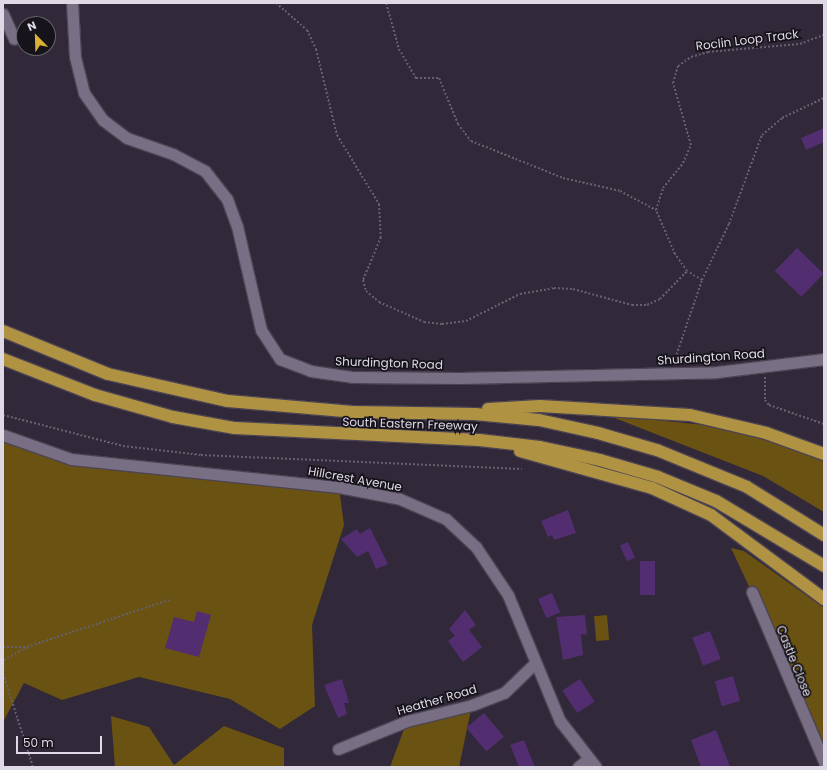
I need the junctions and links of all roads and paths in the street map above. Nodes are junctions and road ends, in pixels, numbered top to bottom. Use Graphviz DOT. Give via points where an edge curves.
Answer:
graph roads {
  1 [pos="72,3"];
  2 [pos="276,3"];
  3 [pos="386,3"];
  4 [pos="3,14"];
  5 [pos="824,35"];
  6 [pos="14,39"];
  7 [pos="824,98"];
  8 [pos="656,210"];
  9 [pos="687,271"];
  10 [pos="702,280"];
  11 [pos="3,331"];
  12 [pos="3,359"];
  13 [pos="824,359"];
  14 [pos="764,366"];
  15 [pos="675,374"];
  16 [pos="415,413"];
  17 [pos="3,415"];
  18 [pos="824,424"];
  19 [pos="3,435"];
  20 [pos="479,440"];
  21 [pos="824,454"];
  22 [pos="522,469"];
  23 [pos="824,535"];
  24 [pos="824,566"];
  25 [pos="752,592"];
  26 [pos="824,599"];
  27 [pos="169,600"];
  28 [pos="3,647"];
  29 [pos="27,647"];
  30 [pos="535,663"];
  31 [pos="338,749"];
  32 [pos="824,762"];
  33 [pos="592,763"];
  34 [pos="33,767"];
  35 [pos="578,767"];
  1 -- 15 [label="street, Shurdington Road" via="75,57 84,93 103,120 127,138 173,154 205,171 228,199 237,226 261,330 280,359 311,372 352,377"];
  2 -- 9 [label="path" via="307,30 316,49 337,135 379,204 382,237 363,280 366,291 379,302 424,322 442,324 466,321 520,294 554,288 573,289 632,305 647,305 660,299"];
  3 -- 8 [label="path" via="399,49 416,78 439,78 458,124 471,141 563,178 620,191"];
  4 -- 6 [label="street"];
  5 -- 8 [label="path, Roclin Loop Track" via="800,44 708,52 691,57 678,66 673,83 691,145 684,163 663,188"];
  7 -- 10 [label="path" via="782,118 762,135 729,224"];
  8 -- 9 [label="path" via="675,254"];
  9 -- 10 [label="path"];
  10 -- 15 [label="path" via="674,358"];
  11 -- 16 [label="highway, South Eastern Freeway" via="108,374 166,389 291,409"];
  12 -- 20 [label="highway, South Eastern Freeway" via="95,395 173,417 227,427 354,436"];
  13 -- 14 [label="street, Shurdington Road"];
  14 -- 15 [label="street, Shurdington Road"];
  14 -- 18 [label="path" via="766,403"];
  16 -- 21 [label="highway" via="540,406 648,410 696,416 766,433"];
  16 -- 23 [label="highway, South Eastern Freeway" via="539,420 657,450 752,489"];
  17 -- 22 [label="path" via="123,446 201,455"];
  19 -- 30 [label="street, Hillcrest Avenue" via="71,459 339,487 400,499 433,512 476,547 508,595"];
  20 -- 24 [label="highway, South Eastern Freeway" via="540,447 658,477 716,501"];
  20 -- 26 [label="highway" via="652,488 711,515"];
  25 -- 32 [label="street, Castle Close"];
  27 -- 29 [label="path"];
  28 -- 29 [label="path"];
  29 -- 34 [label="path" via="4,660 3,673"];
  30 -- 31 [label="street, Heather Road" via="504,693 472,705 407,721"];
  30 -- 33 [label="street, Hillcrest Avenue" via="560,720"];
  33 -- 35 [label="street, Hillcrest Avenue"];
}
